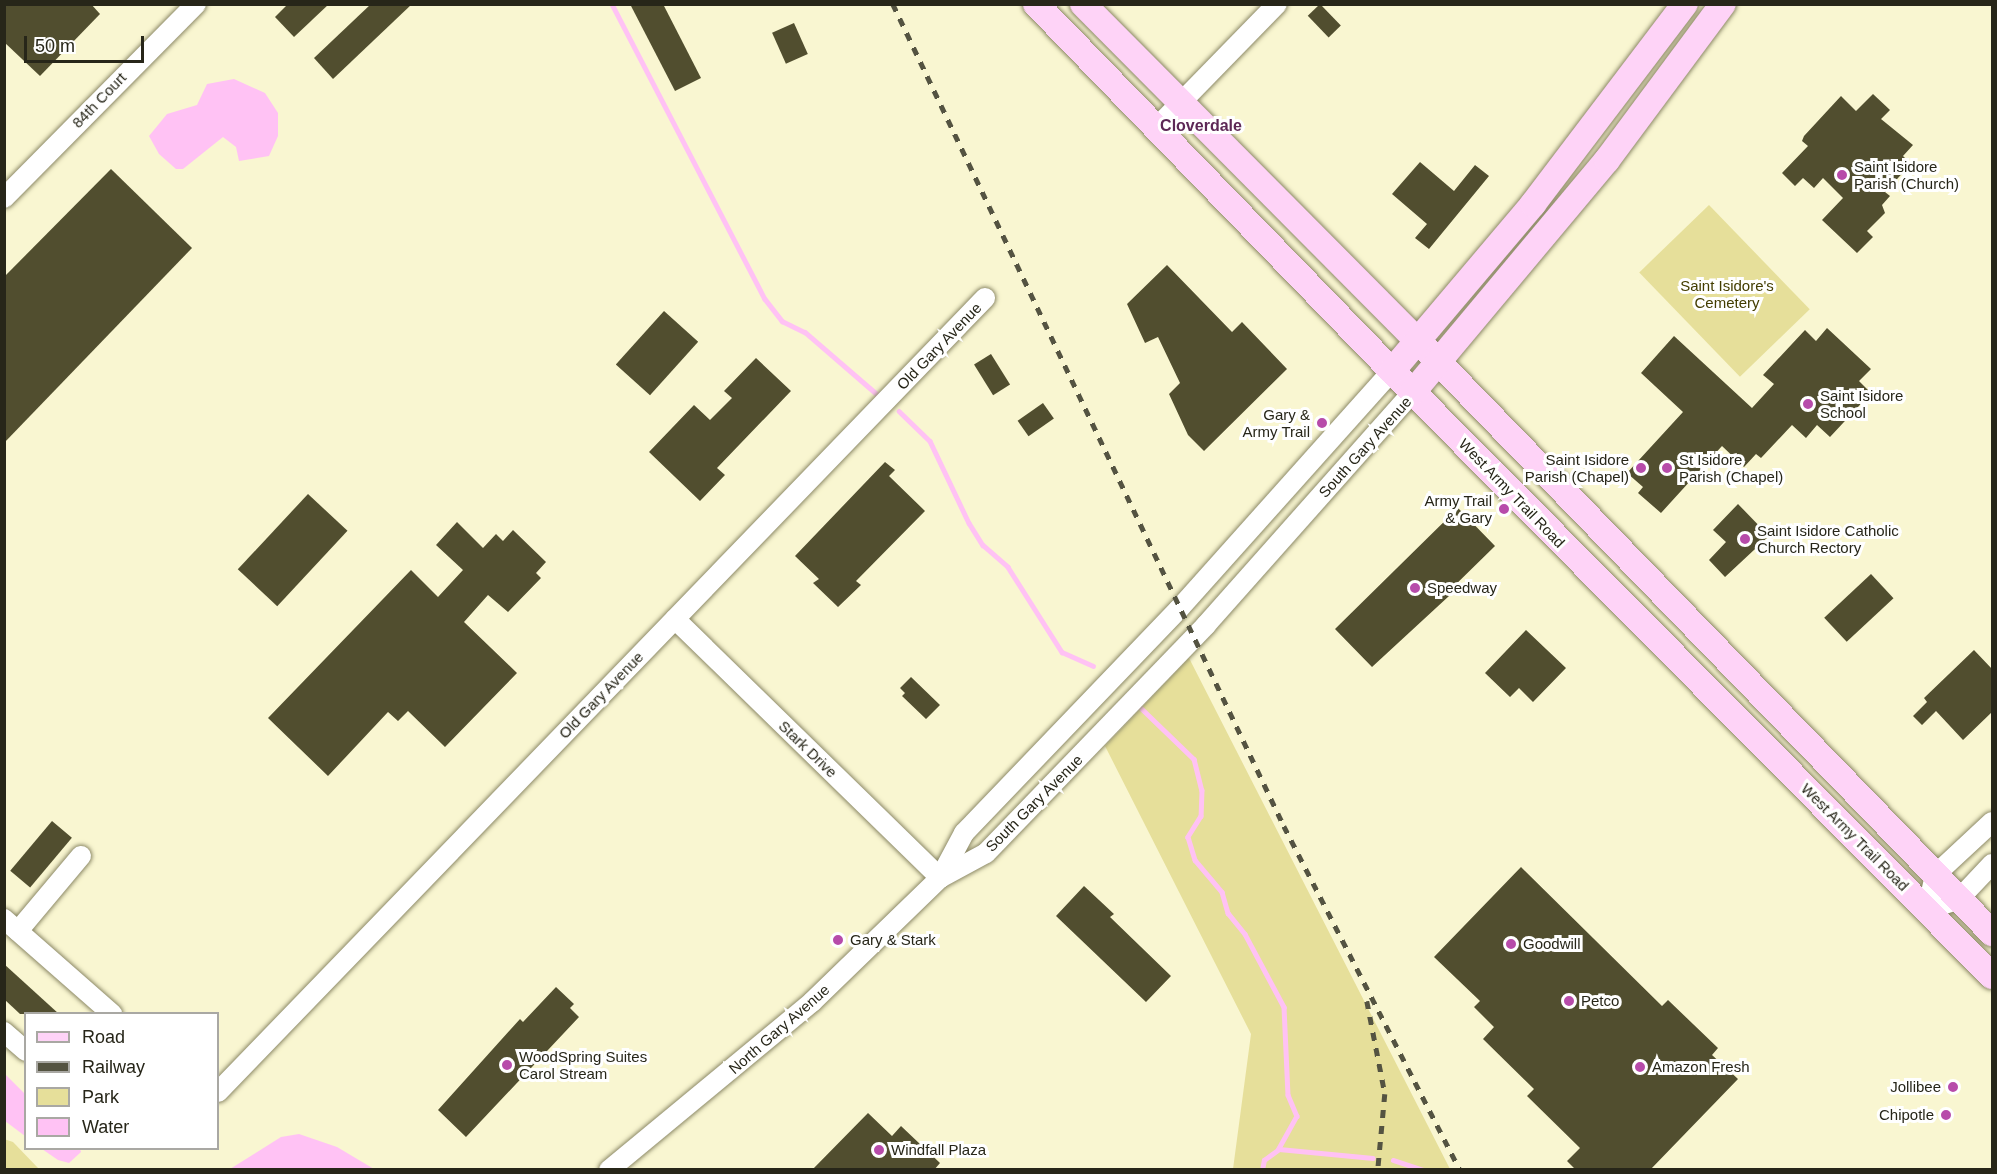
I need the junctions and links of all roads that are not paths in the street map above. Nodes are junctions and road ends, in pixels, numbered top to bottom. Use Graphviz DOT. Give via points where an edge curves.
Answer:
graph roads {
  1 [pos="196,4"];
  2 [pos="1036,4"];
  3 [pos="1083,4"];
  4 [pos="1277,4"];
  5 [pos="1685,4"];
  6 [pos="1723,4"];
  7 [pos="1181,103"];
  8 [pos="1156,128"];
  9 [pos="4,198"];
  10 [pos="985,298"];
  11 [pos="1418,341"];
  12 [pos="1440,363"];
  13 [pos="1392,371"];
  14 [pos="1413,392"];
  15 [pos="675,619"];
  16 [pos="1992,822"];
  17 [pos="81,856"];
  18 [pos="1992,864"];
  19 [pos="1935,875"];
  20 [pos="940,878"];
  21 [pos="1959,899"];
  22 [pos="1928,910"];
  23 [pos="11,925"];
  24 [pos="1992,933"];
  25 [pos="1992,976"];
  26 [pos="110,1012"];
  27 [pos="4,1032"];
  28 [pos="24,1049"];
  29 [pos="219,1091"];
  30 [pos="609,1170"];
  1 -- 9 [label="street, 84th Court"];
  2 -- 8 [label="main road, West Army Trail Road"];
  3 -- 7 [label="main road, West Army Trail Road"];
  4 -- 7 [label="street"];
  5 -- 11 [label="main road, South Gary Avenue" via="1565,165"];
  6 -- 12 [label="main road, South Gary Avenue" via="1613,152"];
  7 -- 8 [label="street"];
  7 -- 11 [label="main road, West Army Trail Road"];
  8 -- 13 [label="main road, West Army Trail Road"];
  10 -- 15 [label="street, Old Gary Avenue"];
  11 -- 12 [label="main road, West Army Trail Road"];
  11 -- 13 [label="main road, South Gary Avenue"];
  12 -- 14 [label="main road, South Gary Avenue"];
  12 -- 19 [label="main road, West Army Trail Road"];
  13 -- 14 [label="main road, West Army Trail Road"];
  13 -- 20 [label="street, South Gary Avenue" via="1179,609 964,833"];
  14 -- 20 [label="street, South Gary Avenue" via="1206,625 986,853"];
  14 -- 22 [label="main road, West Army Trail Road"];
  15 -- 20 [label="street, Stark Drive"];
  15 -- 29 [label="street, Old Gary Avenue"];
  16 -- 19 [label="street"];
  17 -- 23 [label="street"];
  18 -- 21 [label="street"];
  19 -- 21 [label="main road, West Army Trail Road"];
  19 -- 22 [label="street"];
  20 -- 30 [label="street, North Gary Avenue" via="812,1002"];
  21 -- 22 [label="street"];
  21 -- 24 [label="main road, West Army Trail Road"];
  22 -- 25 [label="main road, West Army Trail Road"];
  23 -- 26 [label="street"];
  27 -- 28 [label="street"];
}
